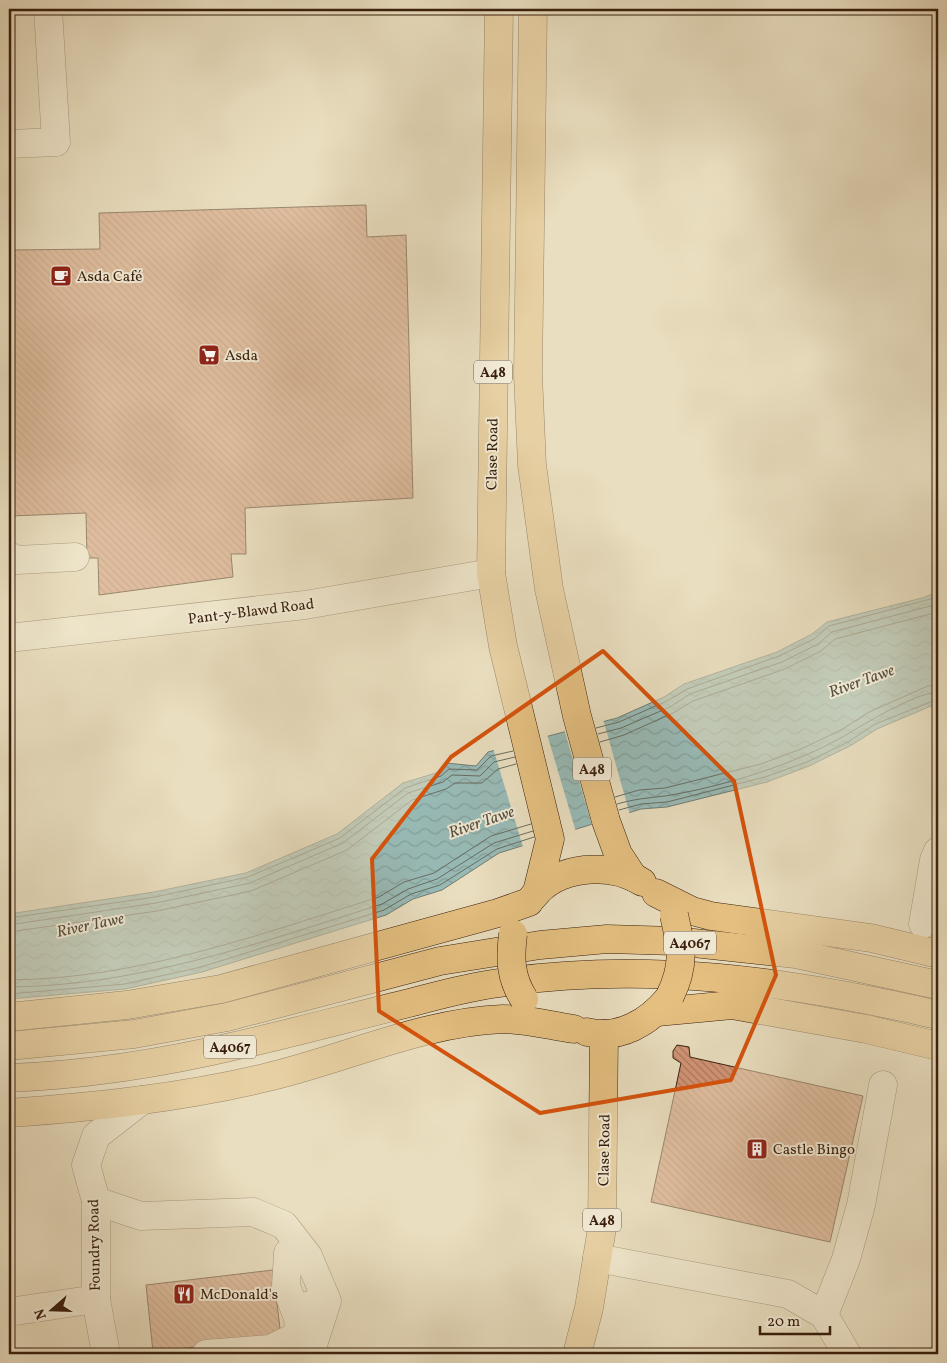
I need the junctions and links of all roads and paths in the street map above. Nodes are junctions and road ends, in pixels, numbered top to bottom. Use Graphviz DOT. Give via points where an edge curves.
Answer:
graph roads {
  1 [pos="48,9"];
  2 [pos="499,9"];
  3 [pos="533,9"];
  4 [pos="9,144"];
  5 [pos="9,556"];
  6 [pos="75,557"];
  7 [pos="491,573"];
  8 [pos="9,638"];
  9 [pos="938,851"];
  10 [pos="633,877"];
  11 [pos="656,893"];
  12 [pos="533,897"];
  13 [pos="931,926"];
  14 [pos="871,938"];
  15 [pos="938,954"];
  16 [pos="938,985"];
  17 [pos="664,1004"];
  18 [pos="938,1015"];
  19 [pos="9,1017"];
  20 [pos="574,1029"];
  21 [pos="604,1034"];
  22 [pos="9,1046"];
  23 [pos="938,1046"];
  24 [pos="9,1078"];
  25 [pos="883,1085"];
  26 [pos="142,1100"];
  27 [pos="9,1113"];
  28 [pos="96,1201"];
  29 [pos="227,1213"];
  30 [pos="597,1258"];
  31 [pos="96,1299"];
  32 [pos="9,1312"];
  33 [pos="824,1315"];
  34 [pos="305,1345"];
  35 [pos="106,1354"];
  36 [pos="206,1354"];
  37 [pos="577,1354"];
  38 [pos="847,1354"];
  1 -- 4 [label="street" via="56,142"];
  2 -- 7 [label="main road, Clase Road / A48"];
  3 -- 10 [label="main road, A48" via="528,375 532,465 549,589 577,716 606,822 618,854"];
  5 -- 6 [label="street" via="17,560"];
  7 -- 8 [label="street, Pant-y-Blawd Road" via="305,605"];
  7 -- 12 [label="main road, Clase Road / A48" via="503,646 550,839"];
  9 -- 13 [label="street" via="934,860"];
  10 -- 11 [label="main road"];
  10 -- 12 [label="main road" via="601,870 571,872"];
  11 -- 14 [label="main road" via="692,911 711,916"];
  11 -- 17 [label="main road, bridge" via="674,916 682,949 679,976"];
  12 -- 19 [label="main road" via="498,914 221,989 127,1005"];
  12 -- 20 [label="main road, bridge" via="513,934 511,966 517,988 524,999 546,1017"];
  13 -- 14 [label="street"];
  14 -- 15 [label="main road"];
  16 -- 22 [label="main road, A4067" via="796,954 675,941 607,939 540,945 440,961 227,1016 134,1034"];
  17 -- 21 [label="main road" via="634,1027"];
  17 -- 23 [label="main road" via="732,1005 866,1029"];
  18 -- 24 [label="main road, A4067" via="870,999 734,978 672,973 609,974 492,984 143,1065"];
  20 -- 21 [label="main road"];
  20 -- 26 [label="main road" via="504,1019 465,1024 415,1034 264,1078"];
  21 -- 30 [label="main road, Clase Road / A48" via="602,1228"];
  25 -- 33 [label="street" via="861,1205 846,1259"];
  26 -- 27 [label="main road"];
  26 -- 28 [label="street, Foundry Road" via="96,1136 86,1165"];
  28 -- 29 [label="street" via="141,1216"];
  28 -- 31 [label="street, Foundry Road"];
  29 -- 34 [label="street" via="268,1234 288,1253 286,1286"];
  29 -- 34 [label="street" via="253,1212 284,1225 308,1256 327,1301"];
  30 -- 33 [label="street" via="788,1294"];
  30 -- 37 [label="main road, Clase Road / A48"];
  31 -- 32 [label="street"];
  31 -- 35 [label="street, Foundry Road"];
  33 -- 38 [label="street"];
  34 -- 36 [label="street"];
}
